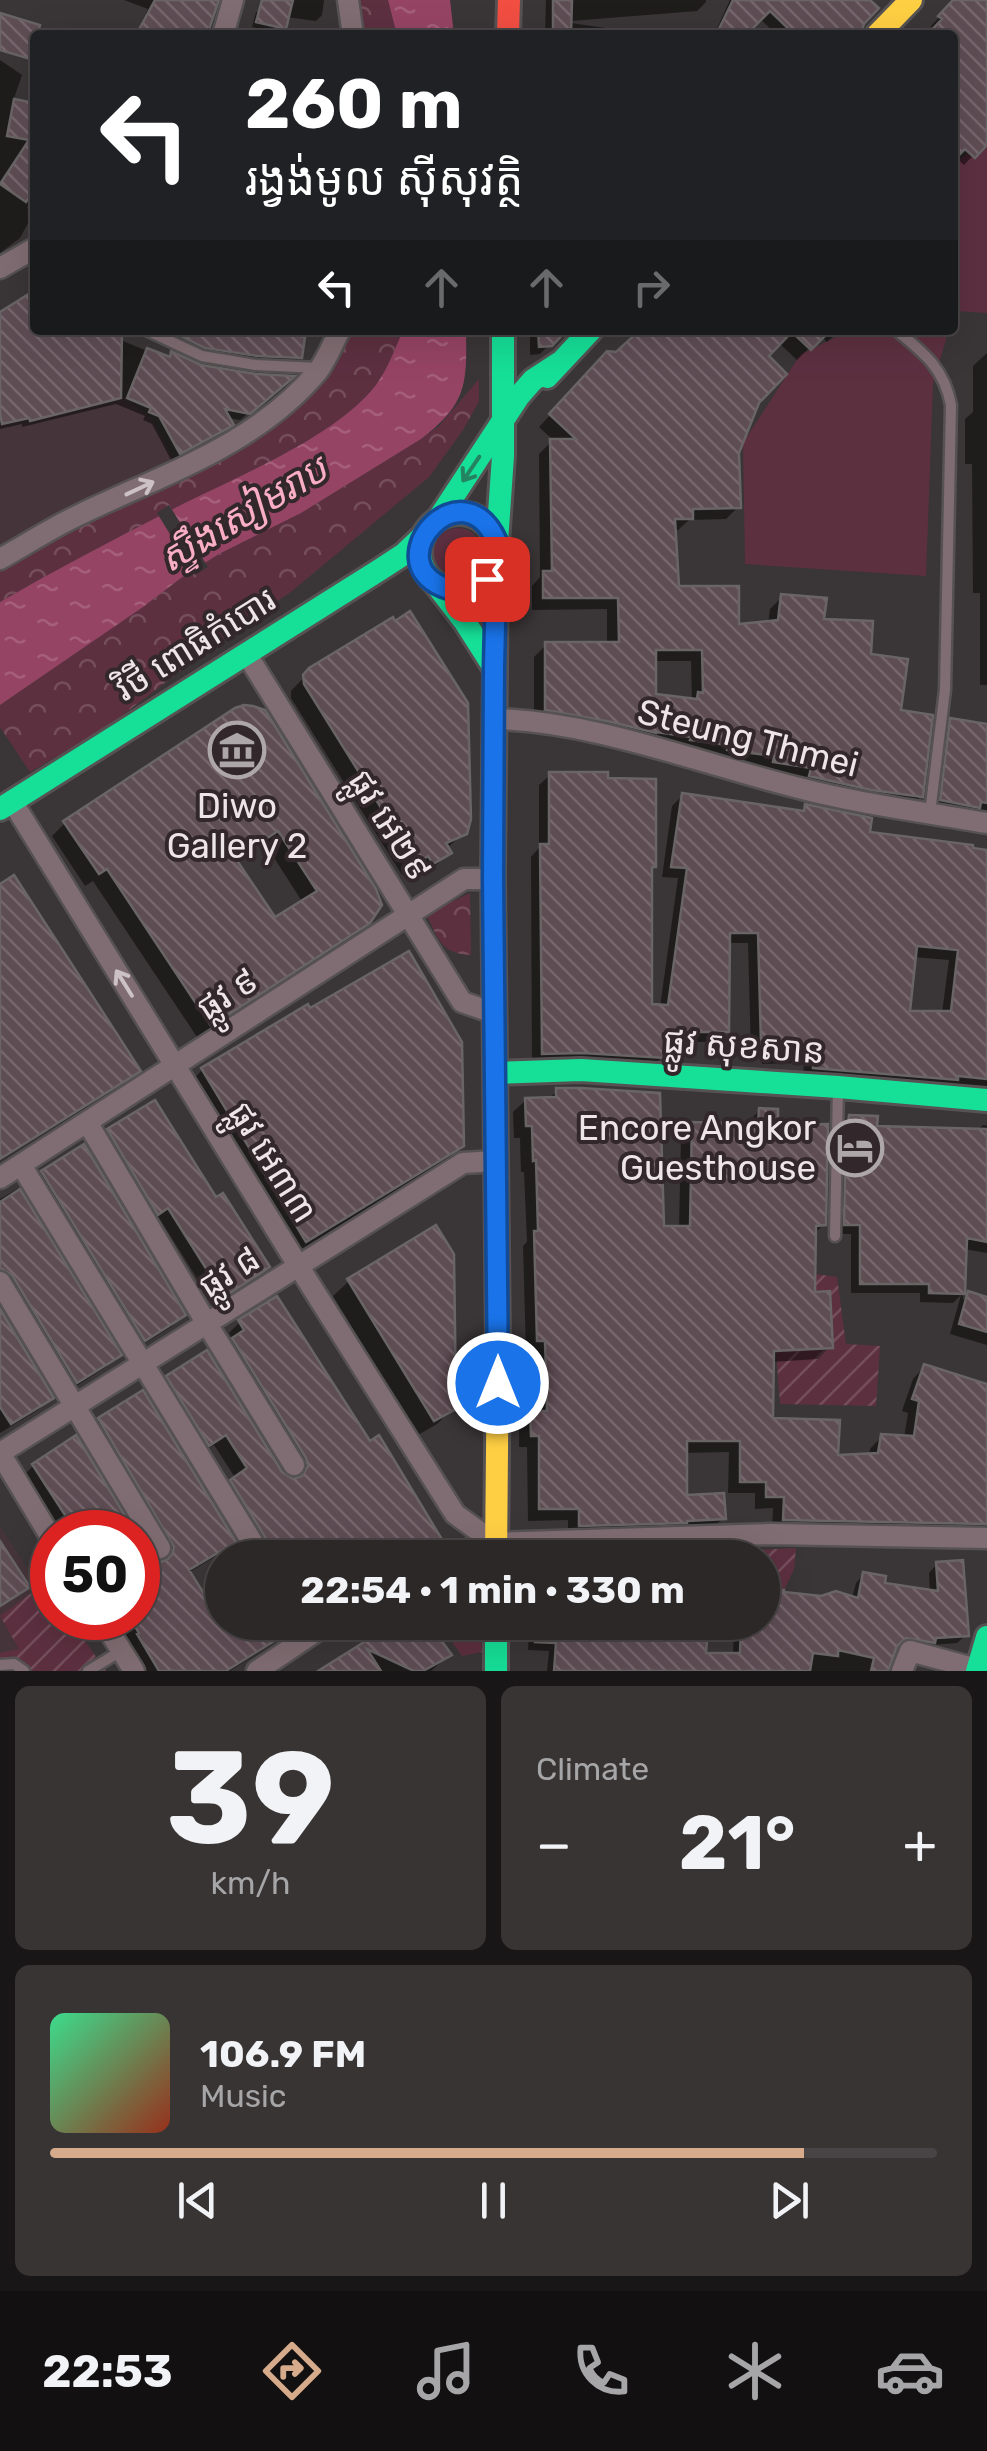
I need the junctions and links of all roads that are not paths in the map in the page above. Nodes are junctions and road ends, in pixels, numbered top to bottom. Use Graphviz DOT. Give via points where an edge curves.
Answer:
graph roads {
  1 [pos="233,0"];
  2 [pos="348,0"];
  3 [pos="509,0"];
  4 [pos="911,0"];
  5 [pos="224,30"];
  6 [pos="352,30"];
  7 [pos="508,30"];
  8 [pos="882,30"];
  9 [pos="30,251"];
  10 [pos="0,268"];
  11 [pos="157,335"];
  12 [pos="337,335"];
  13 [pos="503,335"];
  14 [pos="585,335"];
  15 [pos="902,335"];
  16 [pos="559,362"];
  17 [pos="503,365"];
  18 [pos="320,368"];
  19 [pos="533,380"];
  20 [pos="504,420"];
  21 [pos="503,456"];
  22 [pos="431,527"];
  23 [pos="496,554"];
  24 [pos="0,559"];
  25 [pos="381,569"];
  26 [pos="433,581"];
  27 [pos="246,653"];
  28 [pos="494,666"];
  29 [pos="494,719"];
  30 [pos="6,805"];
  31 [pos="930,813"];
  32 [pos="987,823"];
  33 [pos="493,878"];
  34 [pos="408,916"];
  35 [pos="494,1013"];
  36 [pos="175,1066"];
  37 [pos="496,1073"];
  38 [pos="838,1087"];
  39 [pos="987,1100"];
  40 [pos="88,1122"];
  41 [pos="496,1161"];
  42 [pos="21,1165"];
  43 [pos="0,1178"];
  44 [pos="834,1236"];
  45 [pos="299,1267"];
  46 [pos="0,1282"];
  47 [pos="207,1324"];
  48 [pos="142,1364"];
  49 [pos="75,1406"];
  50 [pos="294,1465"];
  51 [pos="3,1466"];
  52 [pos="33,1510"];
  53 [pos="137,1510"];
  54 [pos="987,1538"];
  55 [pos="251,1540"];
  56 [pos="485,1540"];
  57 [pos="496,1540"];
  58 [pos="668,1540"];
  59 [pos="987,1638"];
  60 [pos="115,1640"];
  61 [pos="293,1640"];
  62 [pos="496,1640"];
  63 [pos="122,1650"];
  64 [pos="0,1665"];
  65 [pos="977,1670"];
  66 [pos="24,1671"];
  67 [pos="88,1671"];
  68 [pos="134,1671"];
  69 [pos="258,1671"];
  70 [pos="496,1671"];
  71 [pos="902,1671"];
  1 -- 5 [label="street"];
  2 -- 6 [label="street"];
  3 -- 7 [label="main road"];
  4 -- 8 [label="main road"];
  9 -- 10 [label="street"];
  11 -- 18 [label="lane" via="202,356"];
  12 -- 18 [label="street"];
  13 -- 17 [label="main road"];
  14 -- 16 [label="main road"];
  15 -- 31 [label="lane" via="929,357 951,405 945,690"];
  16 -- 19 [label="main road, វិថី ពោធិកំបោរ"];
  16 -- 21 [label="main road" via="529,402"];
  17 -- 19 [label="main road" via="514,380"];
  17 -- 20 [label="main road"];
  24 -- 18 [label="street, one-way" via="247,434"];
  19 -- 20 [label="main road, វិថី ពោធិកំបោរ"];
  20 -- 21 [label="main road"];
  20 -- 22 [label="main road, វិថី ពោធិកំបោរ, one-way"];
  21 -- 23 [label="main road"];
  22 -- 23 [label="main road" via="451,514 474,516 492,532"];
  22 -- 25 [label="main road, វិថី ពោធិកំបោរ"];
  22 -- 26 [label="main road" via="420,558"];
  23 -- 26 [label="main road" via="487,579 476,587 448,590"];
  23 -- 28 [label="main road"];
  25 -- 26 [label="main road"];
  25 -- 27 [label="main road, វិថី ពោធិកំបោរ"];
  26 -- 28 [label="main road"];
  27 -- 30 [label="main road, វិថី ពោធិកំបោរ"];
  27 -- 34 [label="street, ផ្លូវ អេ២៩"];
  28 -- 29 [label="main road"];
  29 -- 31 [label="street, Steung Thmei" via="609,736 802,789"];
  29 -- 33 [label="main road"];
  36 -- 30 [label="street, ផ្លូវ អេ៣៣, one-way"];
  31 -- 32 [label="street, Steung Thmei"];
  33 -- 34 [label="street, ផ្លូវ ៩" via="464,879"];
  33 -- 35 [label="main road"];
  34 -- 35 [label="street, ផ្លូវ អេ២៩" via="462,1002"];
  34 -- 36 [label="street, ផ្លូវ ៩"];
  35 -- 37 [label="main road"];
  36 -- 40 [label="street, ផ្លូវ ៩"];
  36 -- 45 [label="street, ផ្លូវ អេ៣៣"];
  37 -- 38 [label="main road, ផ្លូវ សុខសាន" via="580,1070"];
  37 -- 41 [label="main road"];
  38 -- 39 [label="main road, ផ្លូវ សុខសាន"];
  38 -- 44 [label="lane"];
  40 -- 42 [label="street, ផ្លូវ ៩"];
  40 -- 47 [label="street"];
  41 -- 45 [label="street, ផ្លូវ ៨" via="463,1163"];
  41 -- 57 [label="main road"];
  42 -- 43 [label="street, ផ្លូវ ៩"];
  42 -- 48 [label="street"];
  45 -- 47 [label="street, ផ្លូវ ៨"];
  45 -- 56 [label="street, ផ្លូវ អេ៣៣" via="455,1514"];
  46 -- 49 [label="street"];
  47 -- 48 [label="street, ផ្លូវ ៨"];
  47 -- 50 [label="street"];
  48 -- 49 [label="street, ផ្លូវ ៨"];
  48 -- 55 [label="street"];
  49 -- 51 [label="street, ផ្លូវ ៨"];
  49 -- 53 [label="street"];
  51 -- 52 [label="street"];
  54 -- 58 [label="street" via="772,1534"];
  59 -- 65 [label="main road"];
  60 -- 63 [label="street"];
  61 -- 69 [label="street"];
  62 -- 70 [label="main road"];
  63 -- 67 [label="lane"];
  63 -- 68 [label="street"];
  64 -- 66 [label="lane"];
  65 -- 71 [label="street" via="910,1652"];
}
